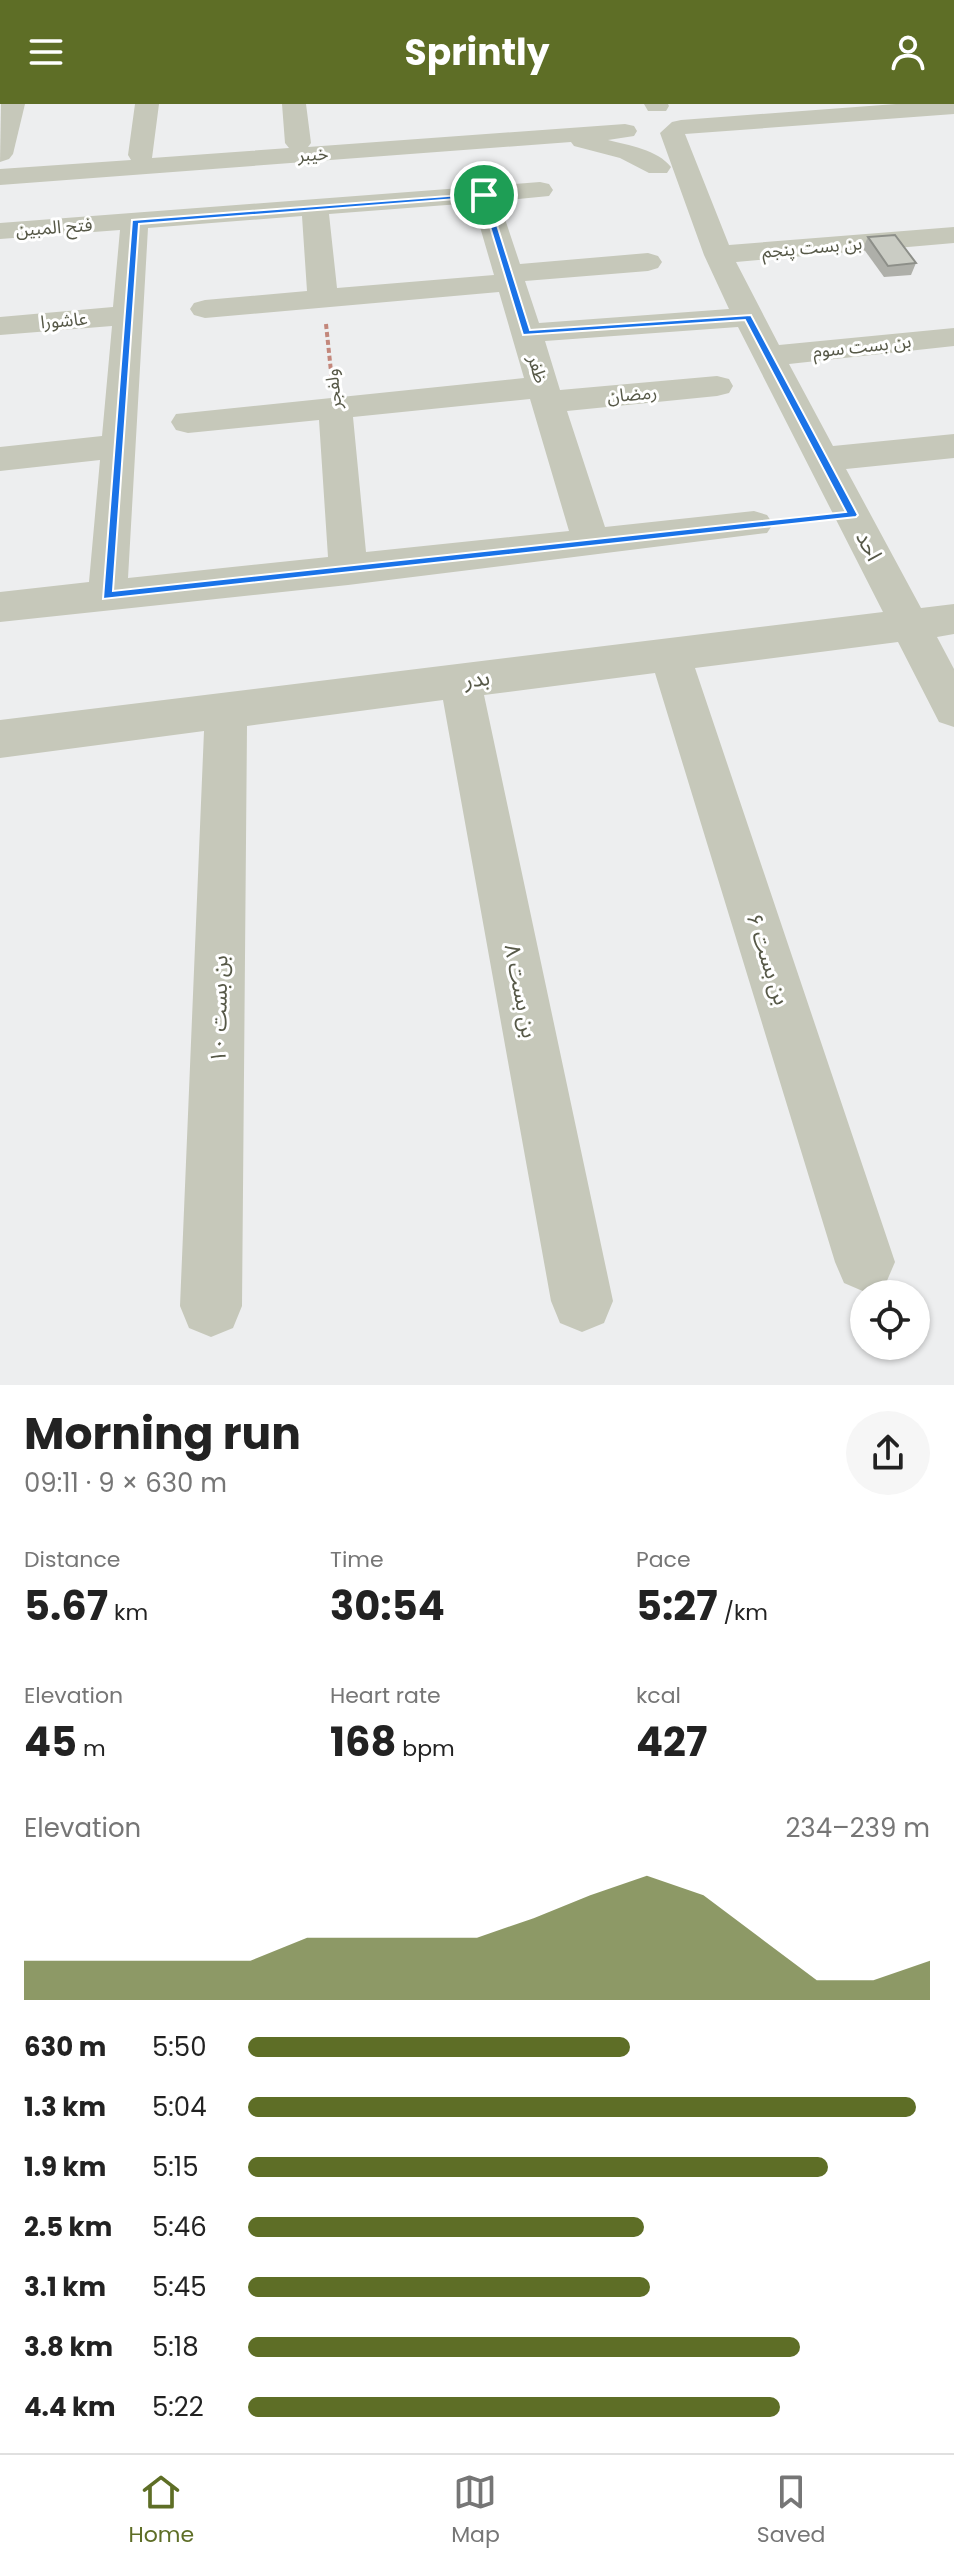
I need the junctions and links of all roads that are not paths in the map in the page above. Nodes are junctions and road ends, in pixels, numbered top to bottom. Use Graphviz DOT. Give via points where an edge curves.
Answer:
graph roads {
  1 [pos="13,104"];
  2 [pos="147,104"];
  3 [pos="294,104"];
  4 [pos="764,104"];
  5 [pos="954,107"];
  6 [pos="667,116"];
  7 [pos="625,128"];
  8 [pos="557,136"];
  9 [pos="298,143"];
  10 [pos="0,154"];
  11 [pos="141,155"];
  12 [pos="0,165"];
  13 [pos="658,167"];
  14 [pos="0,177"];
  15 [pos="540,190"];
  16 [pos="484,195"];
  17 [pos="315,208"];
  18 [pos="135,221"];
  19 [pos="0,231"];
  20 [pos="954,235"];
  21 [pos="718,255"];
  22 [pos="648,262"];
  23 [pos="509,278"];
  24 [pos="323,299"];
  25 [pos="205,309"];
  26 [pos="128,315"];
  27 [pos="748,317"];
  28 [pos="0,326"];
  29 [pos="527,333"];
  30 [pos="954,337"];
  31 [pos="769,356"];
  32 [pos="717,386"];
  33 [pos="546,394"];
  34 [pos="335,408"];
  35 [pos="188,422"];
  36 [pos="117,446"];
  37 [pos="954,446"];
  38 [pos="0,459"];
  39 [pos="824,459"];
  40 [pos="754,524"];
  41 [pos="591,543"];
  42 [pos="348,571"];
  43 [pos="107,596"];
  44 [pos="0,607"];
  45 [pos="954,619"];
  46 [pos="909,625"];
  47 [pos="670,655"];
  48 [pos="460,681"];
  49 [pos="954,709"];
  50 [pos="226,711"];
  51 [pos="0,739"];
  52 [pos="865,1262"];
  53 [pos="582,1301"];
  54 [pos="211,1306"];
  1 -- 10 [label="street"];
  2 -- 11 [label="street"];
  3 -- 9 [label="street"];
  4 -- 6 [label="street"];
  5 -- 6 [label="street"];
  6 -- 7 [label="street" via="631,107"];
  6 -- 21 [label="street, احد"];
  7 -- 8 [label="street, خیبر"];
  7 -- 9 [label="street, خیبر"];
  7 -- 13 [label="street, احد"];
  8 -- 13 [label="street" via="615,149"];
  8 -- 14 [label="street, خیبر"];
  9 -- 11 [label="street, خیبر"];
  11 -- 12 [label="street, خیبر"];
  13 -- 21 [label="street, احد"];
  15 -- 16 [label="street, فتح المبین"];
  16 -- 17 [label="street, فتح المبین"];
  16 -- 23 [label="street, ظفر"];
  17 -- 18 [label="street, فتح المبین"];
  17 -- 24 [label="street"];
  18 -- 19 [label="street, فتح المبین"];
  18 -- 26 [label="street"];
  20 -- 21 [label="street, بن بست پنجم"];
  21 -- 27 [label="street, احد"];
  22 -- 23 [label="street"];
  23 -- 24 [label="street"];
  23 -- 29 [label="street, ظفر"];
  24 -- 25 [label="street"];
  26 -- 28 [label="street, عاشورا"];
  26 -- 36 [label="street"];
  27 -- 29 [label="street"];
  27 -- 31 [label="street, احد"];
  29 -- 33 [label="street, ظفر"];
  30 -- 31 [label="street, بن بست سوم"];
  31 -- 39 [label="street, احد"];
  32 -- 33 [label="street, رمضان"];
  33 -- 34 [label="street, رمضان"];
  33 -- 41 [label="street, ظفر"];
  34 -- 35 [label="street, رمضان"];
  34 -- 42 [label="street, ولفجر"];
  36 -- 38 [label="street"];
  36 -- 43 [label="street"];
  37 -- 39 [label="street"];
  39 -- 46 [label="street, احد"];
  40 -- 41 [label="street"];
  41 -- 42 [label="street"];
  42 -- 43 [label="street"];
  43 -- 44 [label="street"];
  45 -- 46 [label="street, بدر"];
  46 -- 47 [label="street, بدر"];
  46 -- 49 [label="street, احد"];
  47 -- 48 [label="street, بدر"];
  47 -- 52 [label="street, بن بست ۶"];
  48 -- 50 [label="street, بدر"];
  48 -- 53 [label="street, بن بست ۸"];
  50 -- 51 [label="street, بدر"];
  50 -- 54 [label="street, بن بست ۱۰"];
}
